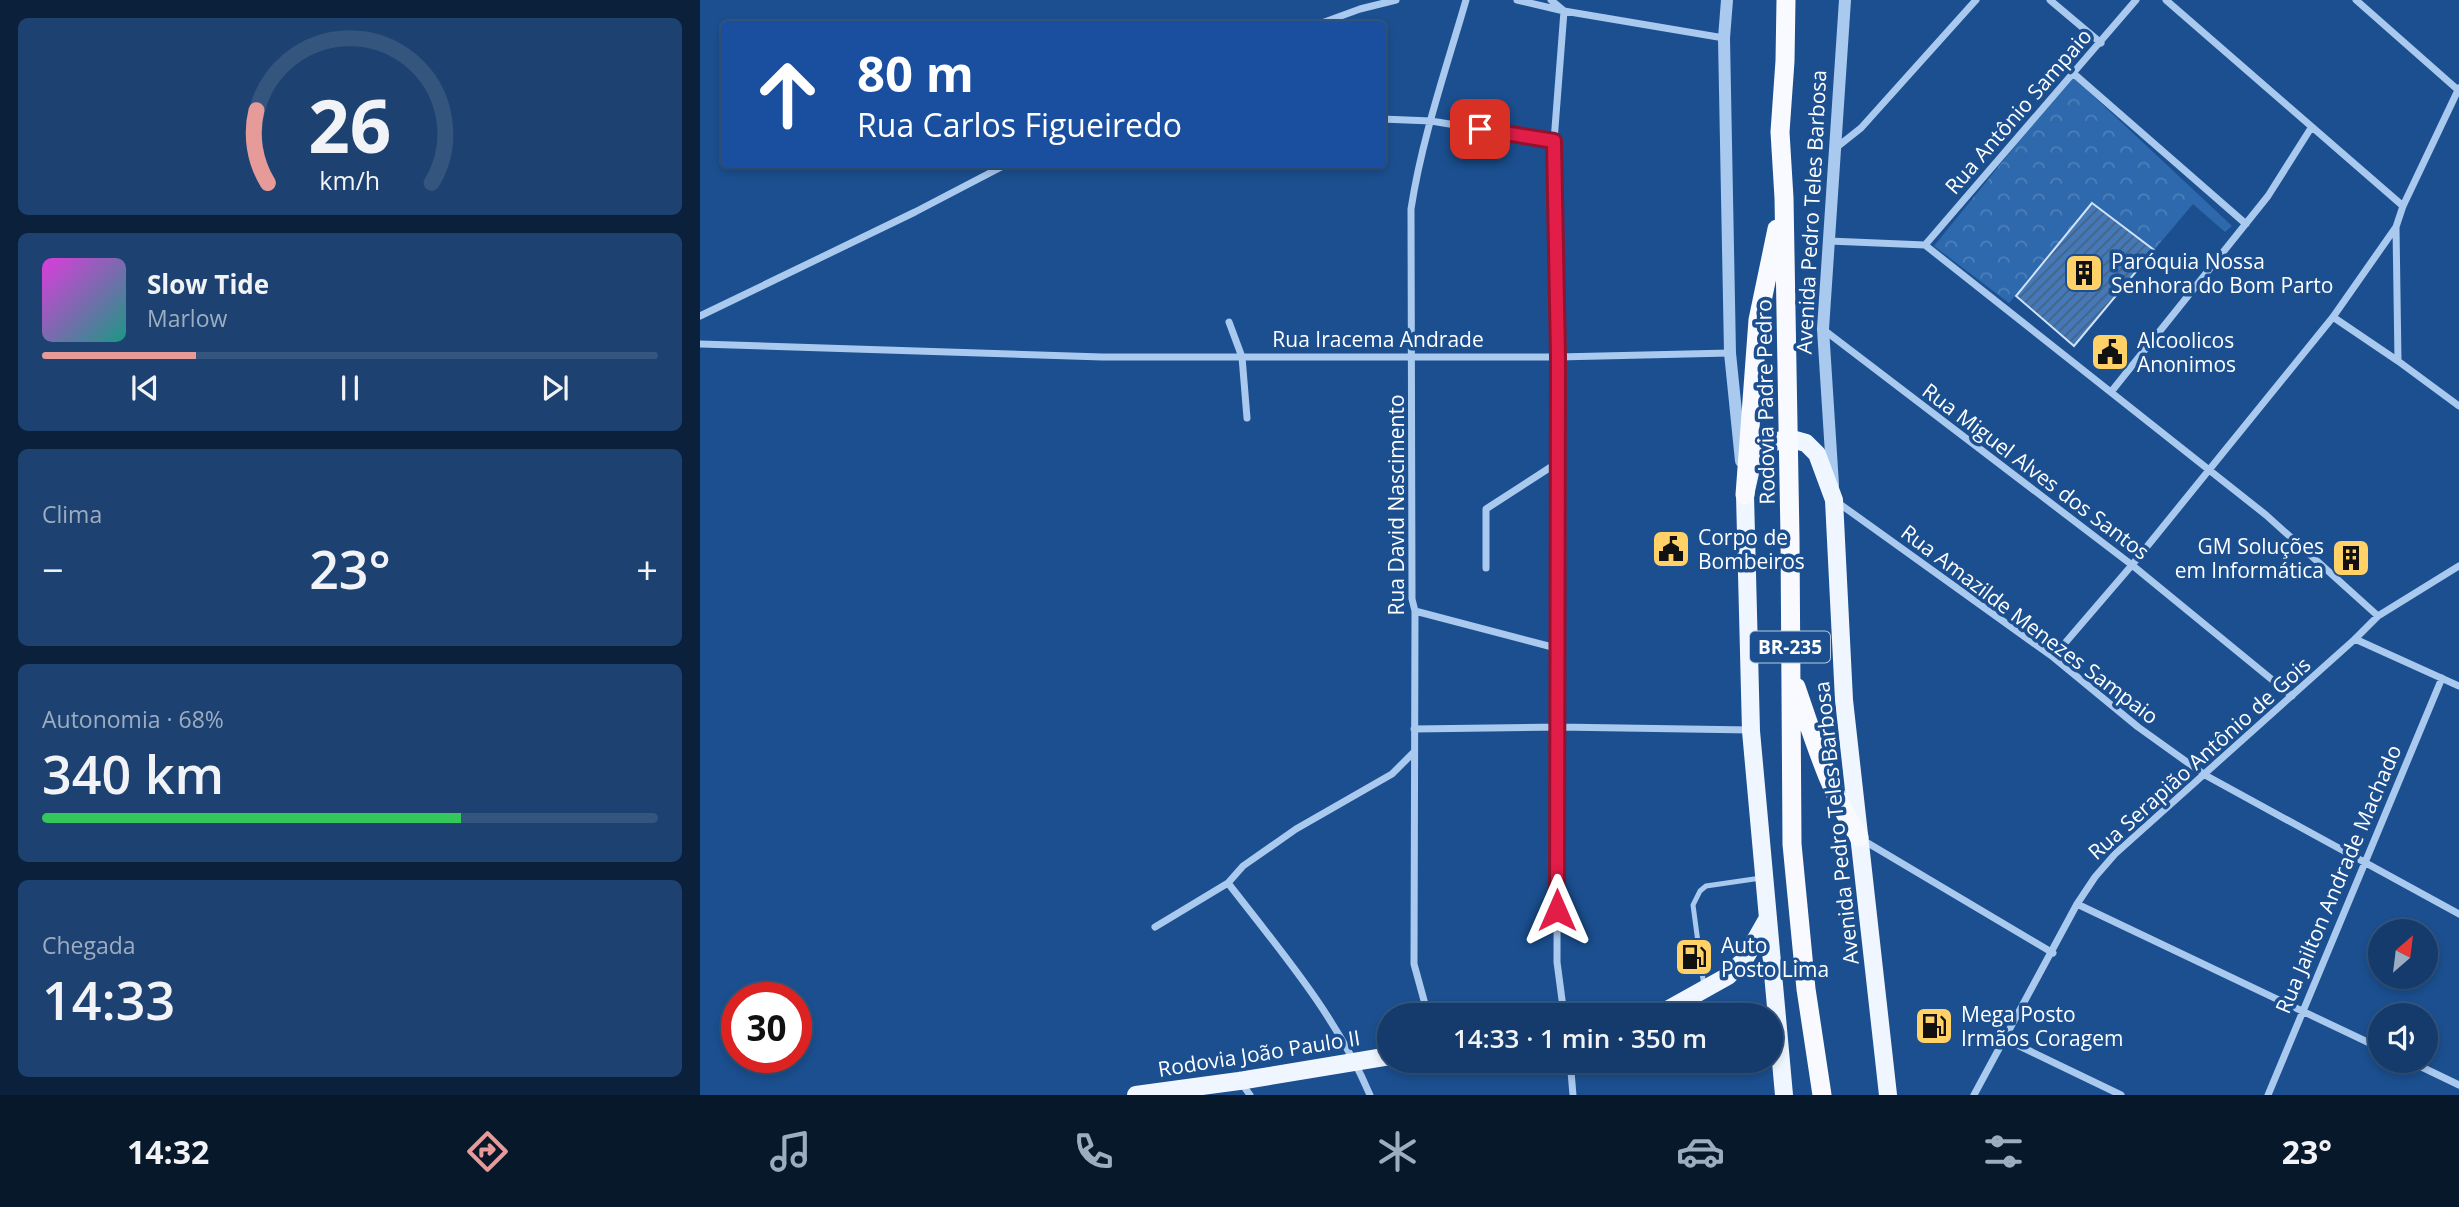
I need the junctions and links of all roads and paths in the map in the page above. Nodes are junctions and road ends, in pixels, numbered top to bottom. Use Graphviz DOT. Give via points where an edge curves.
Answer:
graph roads {
  1 [pos="1396,0"];
  2 [pos="1465,0"];
  3 [pos="1517,0"];
  4 [pos="1551,0"];
  5 [pos="1727,0"];
  6 [pos="1786,0"];
  7 [pos="1845,0"];
  8 [pos="1976,0"];
  9 [pos="2050,0"];
  10 [pos="2136,0"];
  11 [pos="2165,0"];
  12 [pos="2356,0"];
  13 [pos="2366,4"];
  14 [pos="1564,11"];
  15 [pos="1327,21"];
  16 [pos="1724,38"];
  17 [pos="2101,43"];
  18 [pos="2073,72"];
  19 [pos="2458,89"];
  20 [pos="1386,119"];
  21 [pos="1431,121"];
  22 [pos="2311,128"];
  23 [pos="1554,141"];
  24 [pos="1837,147"];
  25 [pos="999,168"];
  26 [pos="1784,198"];
  27 [pos="2403,206"];
  28 [pos="2246,224"];
  29 [pos="2396,227"];
  30 [pos="1828,241"];
  31 [pos="1925,245"];
  32 [pos="700,316"];
  33 [pos="2333,317"];
  34 [pos="1229,322"];
  35 [pos="1823,329"];
  36 [pos="700,344"];
  37 [pos="1730,353"];
  38 [pos="1413,356"];
  39 [pos="1242,357"];
  40 [pos="1558,357"];
  41 [pos="2398,360"];
  42 [pos="2111,392"];
  43 [pos="2459,406"];
  44 [pos="1247,418"];
  45 [pos="1788,438"];
  46 [pos="1558,463"];
  47 [pos="2210,469"];
  48 [pos="1745,495"];
  49 [pos="1834,500"];
  50 [pos="2132,565"];
  51 [pos="2459,566"];
  52 [pos="1486,568"];
  53 [pos="1415,611"];
  54 [pos="2378,616"];
  55 [pos="2355,639"];
  56 [pos="1556,649"];
  57 [pos="2053,657"];
  58 [pos="1791,672"];
  59 [pos="2442,678"];
  60 [pos="2459,686"];
  61 [pos="2292,696"];
  62 [pos="1558,727"];
  63 [pos="1415,729"];
  64 [pos="1751,730"];
  65 [pos="1415,752"];
  66 [pos="2205,775"];
  67 [pos="1859,838"];
  68 [pos="2364,862"];
  69 [pos="1764,878"];
  70 [pos="1228,883"];
  71 [pos="2077,904"];
  72 [pos="2459,914"];
  73 [pos="1768,918"];
  74 [pos="1155,927"];
  75 [pos="2053,953"];
  76 [pos="1705,990"];
  77 [pos="1425,1003"];
  78 [pos="1562,1003"];
  79 [pos="1681,1003"];
  80 [pos="2301,1011"];
  81 [pos="2005,1039"];
  82 [pos="2368,1042"];
  83 [pos="1377,1058"];
  84 [pos="1356,1061"];
  85 [pos="1571,1073"];
  86 [pos="1775,1073"];
  87 [pos="2434,1073"];
  88 [pos="2459,1085"];
  89 [pos="1245,1088"];
  90 [pos="1783,1092"];
  91 [pos="1136,1095"];
  92 [pos="1370,1095"];
  93 [pos="1573,1095"];
  94 [pos="1822,1095"];
  95 [pos="1888,1095"];
  96 [pos="1974,1095"];
  97 [pos="2121,1095"];
  98 [pos="2268,1095"];
  1 -- 15 [label="street"];
  2 -- 21 [label="street, Rua David Nascimento"];
  3 -- 14 [label="street"];
  4 -- 14 [label="street"];
  5 -- 16 [label="street"];
  6 -- 26 [label="highway, Rodovia Padre Pedro / BR-235" via="1780,132"];
  7 -- 24 [label="street, Avenida Pedro Teles Barbosa"];
  8 -- 24 [label="street" via="1871,119"];
  9 -- 17 [label="street"];
  10 -- 17 [label="street, Rua Antônio Sampaio"];
  11 -- 22 [label="street"];
  12 -- 13 [label="street"];
  13 -- 19 [label="street"];
  14 -- 16 [label="street"];
  14 -- 23 [label="street"];
  16 -- 37 [label="street"];
  17 -- 18 [label="street, Rua Antônio Sampaio"];
  18 -- 28 [label="street"];
  18 -- 31 [label="street, Rua Antônio Sampaio"];
  19 -- 27 [label="street"];
  20 -- 21 [label="street"];
  21 -- 23 [label="street"];
  21 -- 38 [label="street, Rua David Nascimento" via="1411,209"];
  22 -- 27 [label="street"];
  22 -- 28 [label="street"];
  23 -- 40 [label="street"];
  24 -- 30 [label="street, Avenida Pedro Teles Barbosa"];
  25 -- 32 [label="street"];
  26 -- 45 [label="highway, Rodovia Padre Pedro / BR-235"];
  26 -- 48 [label="highway" via="1758,320"];
  27 -- 29 [label="street"];
  28 -- 42 [label="street"];
  29 -- 33 [label="street"];
  29 -- 41 [label="street"];
  30 -- 31 [label="street"];
  30 -- 35 [label="street, Avenida Pedro Teles Barbosa"];
  31 -- 42 [label="street"];
  33 -- 41 [label="street"];
  33 -- 47 [label="street"];
  34 -- 39 [label="street"];
  35 -- 49 [label="street, Avenida Pedro Teles Barbosa"];
  35 -- 50 [label="street, Rua Miguel Alves dos Santos"];
  36 -- 39 [label="street, Rua Iracema Andrade"];
  37 -- 40 [label="street, Rua Iracema Andrade"];
  37 -- 48 [label="street"];
  38 -- 39 [label="street, Rua Iracema Andrade"];
  38 -- 40 [label="street, Rua Iracema Andrade"];
  38 -- 53 [label="street, Rua David Nascimento"];
  39 -- 44 [label="street"];
  40 -- 46 [label="street"];
  41 -- 43 [label="street"];
  42 -- 47 [label="street"];
  45 -- 48 [label="main road" via="1765,445 1754,460"];
  45 -- 49 [label="main road" via="1806,443 1817,454"];
  45 -- 58 [label="highway, Rodovia Padre Pedro / BR-235"];
  46 -- 52 [label="street" via="1486,509"];
  46 -- 56 [label="street"];
  47 -- 50 [label="street"];
  47 -- 54 [label="street"];
  48 -- 64 [label="main road"];
  49 -- 57 [label="street, Rua Amazilde Menezes Sampaio"];
  49 -- 67 [label="main road, Avenida Pedro Teles Barbosa" via="1844,700"];
  50 -- 57 [label="street"];
  50 -- 61 [label="street, Rua Miguel Alves dos Santos"];
  51 -- 54 [label="street, Rua Serapião Antônio de Gois"];
  53 -- 56 [label="street"];
  53 -- 63 [label="street, Rua David Nascimento"];
  54 -- 55 [label="street, Rua Serapião Antônio de Gois"];
  55 -- 59 [label="street"];
  55 -- 61 [label="street, Rua Serapião Antônio de Gois"];
  56 -- 62 [label="street"];
  57 -- 66 [label="street, Rua Amazilde Menezes Sampaio"];
  58 -- 67 [label="highway" via="1823,767"];
  58 -- 94 [label="highway, Rodovia Padre Pedro / BR-235" via="1792,844"];
  59 -- 60 [label="street"];
  59 -- 68 [label="street, Rua Jailton Andrade Machado"];
  61 -- 66 [label="street, Rua Serapião Antônio de Gois"];
  62 -- 63 [label="street"];
  62 -- 64 [label="street"];
  62 -- 78 [label="street" via="1557,962"];
  63 -- 65 [label="street, Rua David Nascimento"];
  64 -- 69 [label="main road"];
  65 -- 70 [label="street" via="1392,774 1257,855"];
  65 -- 77 [label="street, Rua David Nascimento" via="1414,964"];
  66 -- 68 [label="street, Rua Amazilde Menezes Sampaio"];
  66 -- 71 [label="street, Rua Serapião Antônio de Gois" via="2115,854"];
  67 -- 75 [label="street"];
  67 -- 95 [label="main road, Avenida Pedro Teles Barbosa"];
  68 -- 72 [label="street, Rua Amazilde Menezes Sampaio"];
  68 -- 80 [label="street, Rua Jailton Andrade Machado"];
  69 -- 73 [label="main road"];
  69 -- 76 [label="lane" via="1706,886 1695,898"];
  70 -- 74 [label="street"];
  70 -- 84 [label="street" via="1297,971"];
  71 -- 75 [label="street, Rua Serapião Antônio de Gois"];
  71 -- 80 [label="street"];
  73 -- 76 [label="main road" via="1744,960"];
  73 -- 90 [label="main road"];
  75 -- 81 [label="street, Rua Serapião Antônio de Gois"];
  76 -- 79 [label="main road"];
  80 -- 82 [label="street"];
  80 -- 98 [label="street, Rua Jailton Andrade Machado"];
  81 -- 96 [label="street, Rua Serapião Antônio de Gois"];
  81 -- 97 [label="street"];
  83 -- 84 [label="main road, Rodovia João Paulo II"];
  84 -- 89 [label="main road, Rodovia João Paulo II"];
  84 -- 92 [label="street"];
  85 -- 93 [label="street"];
  86 -- 90 [label="main road"];
  87 -- 88 [label="street"];
  89 -- 91 [label="main road, Rodovia João Paulo II"];
}
